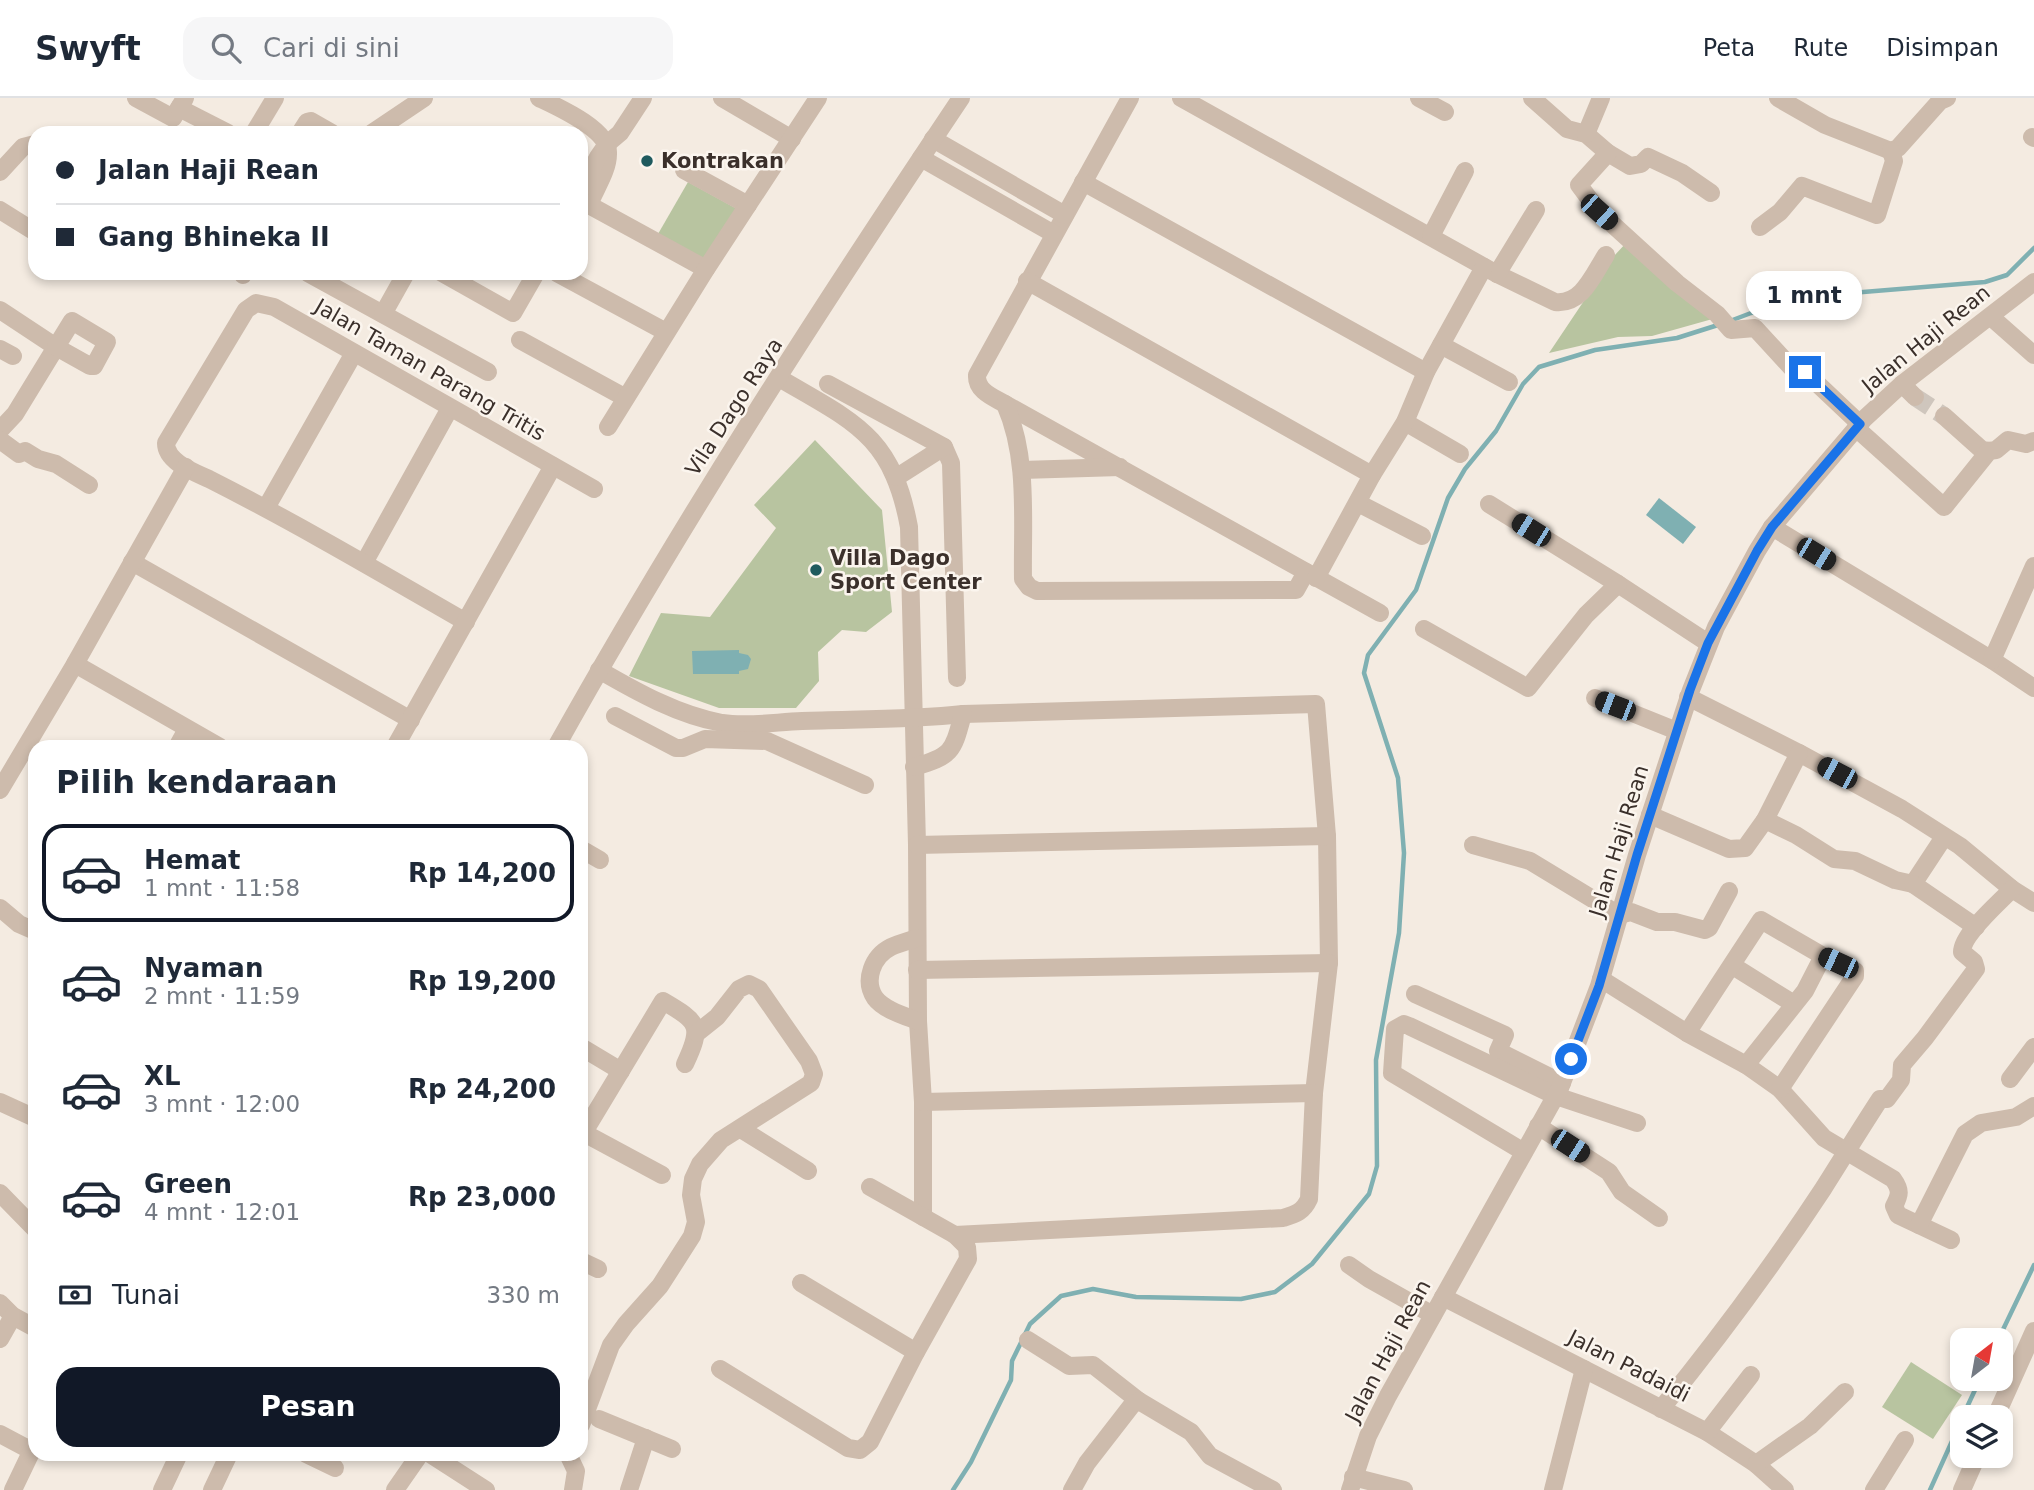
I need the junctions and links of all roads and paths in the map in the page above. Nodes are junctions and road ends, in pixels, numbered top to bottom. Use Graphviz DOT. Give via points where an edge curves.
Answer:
graph roads {
  1 [pos="136,98"];
  2 [pos="275,98"];
  3 [pos="424,98"];
  4 [pos="539,98"];
  5 [pos="643,98"];
  6 [pos="722,98"];
  7 [pos="818,98"];
  8 [pos="961,98"];
  9 [pos="1130,98"];
  10 [pos="1181,98"];
  11 [pos="1419,98"];
  12 [pos="1532,98"];
  13 [pos="1601,98"];
  14 [pos="1778,98"];
  15 [pos="1941,99"];
  16 [pos="182,103"];
  17 [pos="1210,105"];
  18 [pos="1445,112"];
  19 [pos="217,126"];
  20 [pos="258,126"];
  21 [pos="382,126"];
  22 [pos="1586,134"];
  23 [pos="792,139"];
  24 [pos="933,139"];
  25 [pos="607,144"];
  26 [pos="28,145"];
  27 [pos="1891,151"];
  28 [pos="1608,153"];
  29 [pos="921,158"];
  30 [pos="684,170"];
  31 [pos="1465,171"];
  32 [pos="0,172"];
  33 [pos="588,178"];
  34 [pos="1083,182"];
  35 [pos="1711,193"];
  36 [pos="748,205"];
  37 [pos="1536,209"];
  38 [pos="0,210"];
  39 [pos="1065,215"];
  40 [pos="1760,227"];
  41 [pos="28,228"];
  42 [pos="1054,234"];
  43 [pos="1430,236"];
  44 [pos="1606,255"];
  45 [pos="706,270"];
  46 [pos="1491,271"];
  47 [pos="321,280"];
  48 [pos="402,280"];
  49 [pos="454,280"];
  50 [pos="532,280"];
  51 [pos="569,280"];
  52 [pos="1027,281"];
  53 [pos="2033,284"];
  54 [pos="0,310"];
  55 [pos="383,314"];
  56 [pos="1991,317"];
  57 [pos="667,332"];
  58 [pos="520,340"];
  59 [pos="1441,345"];
  60 [pos="354,353"];
  61 [pos="2034,355"];
  62 [pos="488,372"];
  63 [pos="1426,372"];
  64 [pos="779,378"];
  65 [pos="1509,382"];
  66 [pos="828,384"];
  67 [pos="624,397"];
  68 [pos="1005,404"];
  69 [pos="450,408"];
  70 [pos="1944,416"];
  71 [pos="1405,422"];
  72 [pos="1858,426"];
  73 [pos="608,427"];
  74 [pos="0,430"];
  75 [pos="0,440"];
  76 [pos="2034,441"];
  77 [pos="944,447"];
  78 [pos="1989,451"];
  79 [pos="1460,454"];
  80 [pos="553,466"];
  81 [pos="186,467"];
  82 [pos="1120,467"];
  83 [pos="1022,470"];
  84 [pos="1372,475"];
  85 [pos="897,477"];
  86 [pos="89,485"];
  87 [pos="593,489"];
  88 [pos="1358,503"];
  89 [pos="1489,504"];
  90 [pos="266,508"];
  91 [pos="1772,527"];
  92 [pos="1422,536"];
  93 [pos="132,562"];
  94 [pos="364,563"];
  95 [pos="2034,566"];
  96 [pos="1311,575"];
  97 [pos="1618,584"];
  98 [pos="1380,613"];
  99 [pos="466,622"];
  100 [pos="1424,629"];
  101 [pos="1708,643"];
  102 [pos="1993,660"];
  103 [pos="75,664"];
  104 [pos="600,670"];
  105 [pos="957,678"];
  106 [pos="2034,688"];
  107 [pos="1688,697"];
  108 [pos="1595,698"];
  109 [pos="963,714"];
  110 [pos="615,716"];
  111 [pos="913,719"];
  112 [pos="411,720"];
  113 [pos="187,729"];
  114 [pos="1677,731"];
  115 [pos="768,733"];
  116 [pos="30,740"];
  117 [pos="181,740"];
  118 [pos="207,740"];
  119 [pos="400,740"];
  120 [pos="560,740"];
  121 [pos="28,743"];
  122 [pos="1799,753"];
  123 [pos="914,767"];
  124 [pos="865,785"];
  125 [pos="0,790"];
  126 [pos="1650,815"];
  127 [pos="1765,820"];
  128 [pos="1327,836"];
  129 [pos="1944,837"];
  130 [pos="917,845"];
  131 [pos="1473,845"];
  132 [pos="588,853"];
  133 [pos="600,860"];
  134 [pos="1913,884"];
  135 [pos="2012,889"];
  136 [pos="1729,891"];
  137 [pos="2034,903"];
  138 [pos="0,908"];
  139 [pos="1619,915"];
  140 [pos="1976,927"];
  141 [pos="28,928"];
  142 [pos="917,938"];
  143 [pos="1823,956"];
  144 [pos="1329,963"];
  145 [pos="1733,966"];
  146 [pos="917,970"];
  147 [pos="1601,979"];
  148 [pos="1415,994"];
  149 [pos="1794,1004"];
  150 [pos="918,1021"];
  151 [pos="697,1033"];
  152 [pos="1688,1033"];
  153 [pos="588,1051"];
  154 [pos="2033,1051"];
  155 [pos="685,1064"];
  156 [pos="1746,1065"];
  157 [pos="621,1071"];
  158 [pos="2010,1079"];
  159 [pos="1559,1089"];
  160 [pos="1780,1089"];
  161 [pos="1314,1093"];
  162 [pos="0,1102"];
  163 [pos="923,1102"];
  164 [pos="2034,1106"];
  165 [pos="28,1110"];
  166 [pos="1637,1123"];
  167 [pos="588,1125"];
  168 [pos="1538,1126"];
  169 [pos="741,1129"];
  170 [pos="588,1138"];
  171 [pos="1846,1150"];
  172 [pos="1524,1152"];
  173 [pos="808,1171"];
  174 [pos="662,1175"];
  175 [pos="870,1187"];
  176 [pos="0,1193"];
  177 [pos="923,1217"];
  178 [pos="1659,1217"];
  179 [pos="28,1222"];
  180 [pos="1919,1225"];
  181 [pos="955,1235"];
  182 [pos="1951,1240"];
  183 [pos="588,1264"];
  184 [pos="1349,1265"];
  185 [pos="598,1269"];
  186 [pos="801,1283"];
  187 [pos="1443,1297"];
  188 [pos="6,1310"];
  189 [pos="1433,1315"];
  190 [pos="28,1324"];
  191 [pos="2034,1331"];
  192 [pos="0,1338"];
  193 [pos="1028,1340"];
  194 [pos="916,1352"];
  195 [pos="1584,1368"];
  196 [pos="720,1369"];
  197 [pos="1751,1375"];
  198 [pos="1845,1392"];
  199 [pos="1139,1401"];
  200 [pos="2001,1405"];
  201 [pos="588,1406"];
  202 [pos="1661,1409"];
  203 [pos="599,1419"];
  204 [pos="1707,1432"];
  205 [pos="0,1434"];
  206 [pos="646,1438"];
  207 [pos="1905,1440"];
  208 [pos="28,1446"];
  209 [pos="672,1449"];
  210 [pos="28,1458"];
  211 [pos="176,1461"];
  212 [pos="226,1461"];
  213 [pos="320,1461"];
  214 [pos="416,1461"];
  215 [pos="441,1461"];
  216 [pos="571,1461"];
  217 [pos="1756,1464"];
  218 [pos="335,1468"];
  219 [pos="1973,1468"];
  220 [pos="1351,1483"];
  221 [pos="1965,1489"];
  222 [pos="13,1490"];
  223 [pos="162,1490"];
  224 [pos="212,1490"];
  225 [pos="395,1490"];
  226 [pos="486,1490"];
  227 [pos="573,1490"];
  228 [pos="629,1490"];
  229 [pos="1073,1490"];
  230 [pos="1273,1490"];
  231 [pos="1404,1490"];
  232 [pos="1553,1490"];
  233 [pos="1784,1490"];
  234 [pos="1874,1490"];
  1 -- 16 [label="street" via="173,118"];
  2 -- 20 [label="street"];
  3 -- 21 [label="street"];
  4 -- 25 [label="street" via="595,130"];
  5 -- 25 [label="street"];
  6 -- 23 [label="street"];
  7 -- 23 [label="street"];
  8 -- 24 [label="street, Vila Dago Raya"];
  9 -- 34 [label="street"];
  10 -- 17 [label="street"];
  11 -- 18 [label="street"];
  12 -- 22 [label="street" via="1567,129"];
  13 -- 22 [label="street"];
  14 -- 27 [label="street" via="1825,125"];
  15 -- 27 [label="street"];
  16 -- 19 [label="street"];
  17 -- 43 [label="street"];
  22 -- 28 [label="street"];
  23 -- 36 [label="street"];
  24 -- 29 [label="street, Vila Dago Raya"];
  24 -- 39 [label="street"];
  25 -- 33 [label="street"];
  25 -- 45 [label="street" via="607,161 589,205"];
  26 -- 32 [label="street"];
  27 -- 40 [label="street" via="1894,161 1877,215 1802,186"];
  28 -- 35 [label="street" via="1630,166 1648,157"];
  28 -- 72 [label="street" via="1580,184 1599,212 1726,324 1755,328 1800,377 1805,372"];
  29 -- 42 [label="street"];
  29 -- 64 [label="street, Vila Dago Raya"];
  30 -- 36 [label="street"];
  31 -- 43 [label="street"];
  34 -- 39 [label="street"];
  34 -- 63 [label="street"];
  36 -- 45 [label="street"];
  37 -- 46 [label="street"];
  38 -- 41 [label="street"];
  39 -- 42 [label="street"];
  42 -- 52 [label="street"];
  43 -- 46 [label="street"];
  44 -- 46 [label="street" via="1579,296 1563,303"];
  45 -- 57 [label="street"];
  46 -- 59 [label="street"];
  47 -- 55 [label="street"];
  48 -- 55 [label="street"];
  49 -- 50 [label="street" via="513,313"];
  51 -- 57 [label="street"];
  52 -- 68 [label="street" via="977,375 980,389"];
  52 -- 84 [label="street"];
  53 -- 56 [label="street, Jalan Haji Rean"];
  54 -- 74 [label="street" via="56,347"];
  55 -- 62 [label="street"];
  56 -- 61 [label="street"];
  56 -- 72 [label="street, Jalan Haji Rean" via="1908,390"];
  57 -- 67 [label="street"];
  58 -- 67 [label="street"];
  59 -- 63 [label="street"];
  59 -- 65 [label="street"];
  60 -- 69 [label="street, Jalan Taman Parang Tritis"];
  60 -- 81 [label="street, Jalan Taman Parang Tritis" via="274,307 256,303 246,310 166,443 169,455"];
  60 -- 90 [label="street"];
  63 -- 71 [label="street"];
  64 -- 85 [label="street" via="871,438"];
  64 -- 104 [label="street, Vila Dago Raya"];
  66 -- 77 [label="street"];
  67 -- 73 [label="street"];
  68 -- 82 [label="street"];
  68 -- 83 [label="street"];
  69 -- 80 [label="street, Jalan Taman Parang Tritis"];
  69 -- 94 [label="street"];
  70 -- 78 [label="street" via="1982,450"];
  71 -- 79 [label="street"];
  71 -- 84 [label="street"];
  72 -- 78 [label="street" via="1944,507"];
  72 -- 91 [label="street, Jalan Haji Rean"];
  75 -- 86 [label="street" via="19,453 25,451 56,464"];
  76 -- 78 [label="street" via="2008,440"];
  77 -- 85 [label="street"];
  77 -- 105 [label="street" via="951,463"];
  80 -- 87 [label="street, Jalan Taman Parang Tritis"];
  80 -- 99 [label="street"];
  81 -- 90 [label="street, Jalan Taman Parang Tritis"];
  81 -- 93 [label="street"];
  82 -- 83 [label="street"];
  82 -- 96 [label="street"];
  83 -- 96 [label="street" via="1023,579 1037,591 1296,590"];
  84 -- 88 [label="street"];
  85 -- 111 [label="street" via="909,527"];
  88 -- 92 [label="street"];
  88 -- 96 [label="street"];
  89 -- 97 [label="street"];
  90 -- 94 [label="street, Jalan Taman Parang Tritis"];
  91 -- 101 [label="street, Jalan Haji Rean"];
  91 -- 102 [label="street"];
  93 -- 103 [label="street"];
  93 -- 112 [label="street"];
  94 -- 99 [label="street, Jalan Taman Parang Tritis"];
  95 -- 102 [label="street"];
  96 -- 98 [label="street"];
  97 -- 100 [label="street" via="1586,615 1528,688"];
  97 -- 101 [label="street"];
  99 -- 112 [label="street"];
  101 -- 107 [label="street, Jalan Haji Rean"];
  102 -- 106 [label="street"];
  103 -- 113 [label="street"];
  103 -- 116 [label="street"];
  104 -- 115 [label="street" via="682,711"];
  104 -- 120 [label="street, Vila Dago Raya"];
  107 -- 114 [label="street, Jalan Haji Rean"];
  107 -- 122 [label="street"];
  108 -- 114 [label="street"];
  109 -- 111 [label="street"];
  109 -- 123 [label="street" via="952,748 943,757"];
  109 -- 128 [label="street" via="1316,704"];
  110 -- 115 [label="street" via="676,748 705,739"];
  111 -- 115 [label="street" via="802,721"];
  111 -- 123 [label="street"];
  112 -- 119 [label="street"];
  113 -- 117 [label="street"];
  113 -- 118 [label="street"];
  114 -- 126 [label="street, Jalan Haji Rean"];
  115 -- 124 [label="street"];
  121 -- 125 [label="street"];
  122 -- 127 [label="street"];
  122 -- 129 [label="street"];
  123 -- 130 [label="street"];
  126 -- 127 [label="street" via="1736,850 1745,848"];
  126 -- 139 [label="street, Jalan Haji Rean"];
  127 -- 134 [label="street" via="1834,859 1855,861"];
  128 -- 130 [label="street"];
  128 -- 144 [label="street"];
  129 -- 134 [label="street"];
  129 -- 135 [label="street"];
  130 -- 142 [label="street"];
  131 -- 139 [label="street" via="1530,861"];
  132 -- 133 [label="street"];
  134 -- 140 [label="street"];
  135 -- 137 [label="street"];
  135 -- 140 [label="street"];
  136 -- 139 [label="street" via="1705,930 1657,922 1631,912"];
  138 -- 141 [label="street"];
  139 -- 147 [label="street, Jalan Haji Rean"];
  140 -- 171 [label="street" via="1961,948 1976,969 1902,1065 1901,1080 1887,1099 1880,1099"];
  142 -- 146 [label="street"];
  142 -- 150 [label="street" via="888,948 874,962 869,979 875,998"];
  143 -- 145 [label="street" via="1761,920"];
  143 -- 149 [label="street"];
  143 -- 160 [label="street" via="1856,973"];
  144 -- 146 [label="street"];
  144 -- 161 [label="street"];
  145 -- 149 [label="street"];
  145 -- 152 [label="street"];
  146 -- 150 [label="street"];
  147 -- 152 [label="street"];
  147 -- 159 [label="street, Jalan Haji Rean"];
  148 -- 159 [label="street" via="1505,1035 1498,1051"];
  149 -- 156 [label="street"];
  150 -- 163 [label="street"];
  151 -- 155 [label="street"];
  151 -- 157 [label="street" via="683,1013 663,1001"];
  151 -- 169 [label="street" via="749,984 759,989 809,1061 814,1074 811,1083"];
  152 -- 156 [label="street"];
  153 -- 157 [label="street"];
  154 -- 158 [label="street"];
  156 -- 160 [label="street"];
  157 -- 167 [label="street"];
  159 -- 166 [label="street"];
  159 -- 168 [label="street, Jalan Haji Rean"];
  159 -- 172 [label="street" via="1404,1024 1395,1029 1392,1073"];
  160 -- 171 [label="street" via="1824,1138"];
  161 -- 163 [label="street"];
  161 -- 181 [label="street" via="1309,1199 1297,1214"];
  162 -- 165 [label="street"];
  163 -- 177 [label="street"];
  164 -- 180 [label="street" via="2016,1117 1981,1123 1965,1134"];
  168 -- 172 [label="street, Jalan Haji Rean"];
  168 -- 178 [label="street" via="1609,1172 1622,1192"];
  169 -- 173 [label="street"];
  169 -- 201 [label="street" via="721,1140 700,1164 691,1195 696,1222 692,1236 660,1286 611,1345"];
  170 -- 174 [label="street"];
  171 -- 180 [label="street" via="1893,1179 1899,1186 1894,1206 1898,1215"];
  171 -- 202 [label="street" via="1777,1256"];
  172 -- 187 [label="street, Jalan Haji Rean"];
  175 -- 177 [label="street"];
  176 -- 179 [label="street"];
  177 -- 181 [label="street"];
  180 -- 182 [label="street"];
  181 -- 194 [label="street" via="967,1247 968,1259"];
  183 -- 185 [label="street"];
  184 -- 189 [label="street"];
  186 -- 194 [label="street"];
  187 -- 189 [label="street, Jalan Haji Rean"];
  187 -- 195 [label="street, Jalan Padaidi"];
  188 -- 190 [label="street"];
  188 -- 192 [label="street"];
  189 -- 220 [label="street, Jalan Haji Rean" via="1368,1436"];
  191 -- 200 [label="street"];
  193 -- 199 [label="street" via="1069,1366 1093,1365"];
  194 -- 196 [label="street" via="870,1442 860,1450 848,1448"];
  195 -- 202 [label="street, Jalan Padaidi"];
  195 -- 232 [label="street"];
  197 -- 204 [label="street"];
  198 -- 217 [label="street" via="1810,1426"];
  199 -- 229 [label="street" via="1087,1464"];
  199 -- 230 [label="street" via="1192,1432 1210,1456"];
  202 -- 204 [label="street, Jalan Padaidi"];
  203 -- 206 [label="street"];
  204 -- 217 [label="street, Jalan Padaidi"];
  205 -- 208 [label="street"];
  206 -- 209 [label="street"];
  206 -- 228 [label="street"];
  207 -- 234 [label="street"];
  210 -- 222 [label="street"];
  211 -- 223 [label="street"];
  212 -- 224 [label="street"];
  213 -- 218 [label="street"];
  214 -- 225 [label="street"];
  215 -- 226 [label="street"];
  216 -- 227 [label="street" via="576,1471"];
  217 -- 233 [label="street, Jalan Padaidi"];
  219 -- 221 [label="street"];
  220 -- 231 [label="street"];
}
